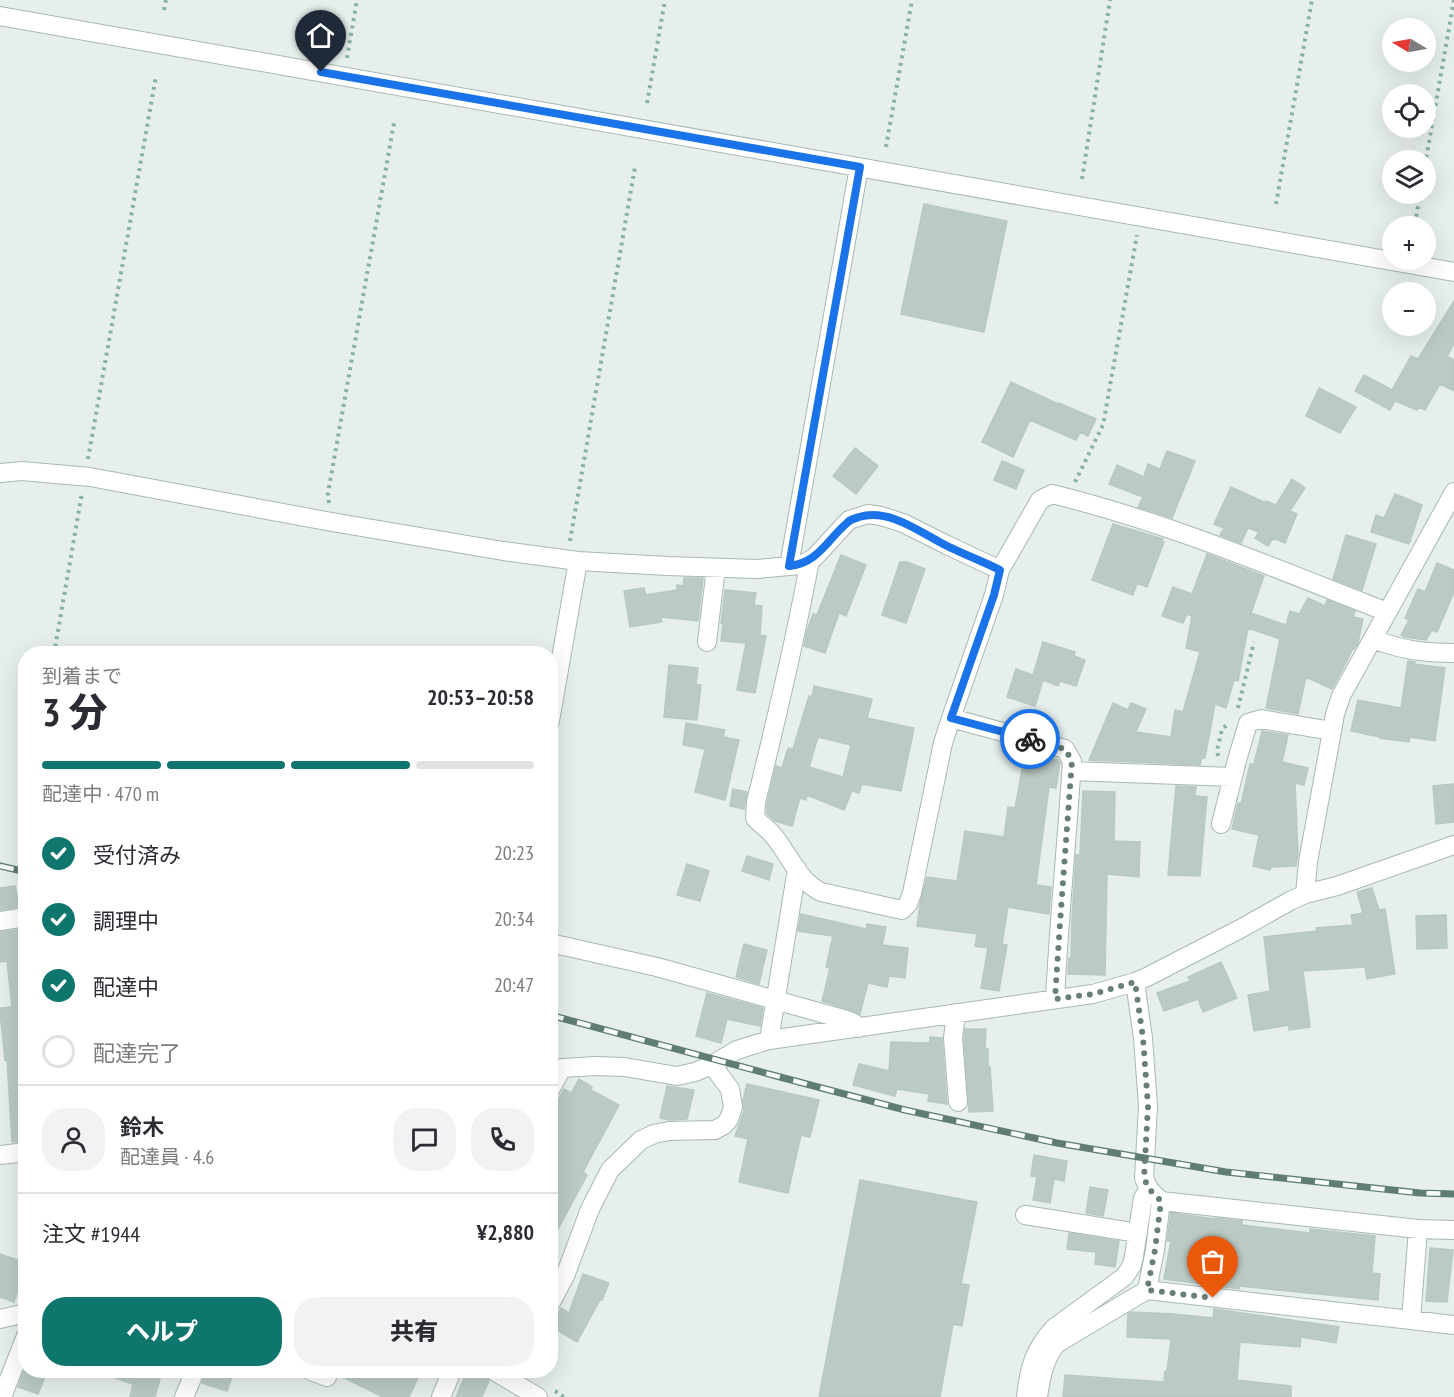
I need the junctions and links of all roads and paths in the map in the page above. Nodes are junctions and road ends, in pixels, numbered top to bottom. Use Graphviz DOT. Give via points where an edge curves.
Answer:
graph roads {
  1 [pos="166,0"];
  2 [pos="357,0"];
  3 [pos="665,0"];
  4 [pos="912,0"];
  5 [pos="1110,0"];
  6 [pos="1312,0"];
  7 [pos="1454,0"];
  8 [pos="164,10"];
  9 [pos="0,16"];
  10 [pos="156,75"];
  11 [pos="344,76"];
  12 [pos="647,103"];
  13 [pos="394,123"];
  14 [pos="886,147"];
  15 [pos="1428,150"];
  16 [pos="634,167"];
  17 [pos="860,167"];
  18 [pos="1082,179"];
  19 [pos="1276,204"];
  20 [pos="1140,216"];
  21 [pos="1454,272"];
  22 [pos="0,473"];
  23 [pos="84,477"];
  24 [pos="1454,492"];
  25 [pos="1068,497"];
  26 [pos="330,522"];
  27 [pos="572,560"];
  28 [pos="810,560"];
  29 [pos="789,566"];
  30 [pos="716,568"];
  31 [pos="1000,570"];
  32 [pos="1387,612"];
  33 [pos="1373,639"];
  34 [pos="707,642"];
  35 [pos="1254,642"];
  36 [pos="55,646"];
  37 [pos="1454,653"];
  38 [pos="558,662"];
  39 [pos="951,718"];
  40 [pos="1248,723"];
  41 [pos="1332,731"];
  42 [pos="1072,771"];
  43 [pos="1233,777"];
  44 [pos="1221,824"];
  45 [pos="1454,845"];
  46 [pos="797,869"];
  47 [pos="1305,894"];
  48 [pos="18,918"];
  49 [pos="0,921"];
  50 [pos="558,945"];
  51 [pos="1135,982"];
  52 [pos="776,999"];
  53 [pos="1055,999"];
  54 [pos="956,1013"];
  55 [pos="858,1028"];
  56 [pos="769,1040"];
  57 [pos="712,1065"];
  58 [pos="558,1070"];
  59 [pos="958,1102"];
  60 [pos="18,1153"];
  61 [pos="0,1155"];
  62 [pos="1155,1195"];
  63 [pos="1025,1215"];
  64 [pos="1418,1228"];
  65 [pos="1454,1230"];
  66 [pos="1138,1233"];
  67 [pos="558,1289"];
  68 [pos="1147,1290"];
  69 [pos="18,1315"];
  70 [pos="0,1319"];
  71 [pos="1411,1320"];
  72 [pos="1454,1326"];
  73 [pos="18,1357"];
  74 [pos="192,1378"];
  75 [pos="449,1378"];
  76 [pos="510,1378"];
  77 [pos="3,1397"];
  78 [pos="184,1397"];
  79 [pos="441,1397"];
  80 [pos="538,1397"];
  81 [pos="1026,1397"];
  82 [pos="1038,1397"];
  1 -- 8 [label="path"];
  2 -- 11 [label="path"];
  3 -- 12 [label="path"];
  4 -- 14 [label="path"];
  5 -- 18 [label="path"];
  6 -- 19 [label="path"];
  7 -- 15 [label="path"];
  9 -- 11 [label="street"];
  10 -- 23 [label="path"];
  11 -- 17 [label="street"];
  13 -- 26 [label="path" via="328,493"];
  16 -- 27 [label="path"];
  17 -- 20 [label="street"];
  17 -- 29 [label="street"];
  20 -- 21 [label="street"];
  20 -- 25 [label="path" via="1103,425"];
  22 -- 23 [label="street" via="22,471"];
  23 -- 26 [label="street"];
  23 -- 36 [label="path"];
  24 -- 32 [label="street"];
  25 -- 31 [label="street" via="1052,494 1040,500"];
  25 -- 32 [label="street" via="1178,532"];
  26 -- 27 [label="street"];
  27 -- 30 [label="street"];
  27 -- 38 [label="street"];
  28 -- 29 [label="street"];
  28 -- 31 [label="street" via="849,520 868,514 903,523"];
  28 -- 46 [label="street" via="754,810 755,818 773,835"];
  29 -- 30 [label="street"];
  30 -- 34 [label="street"];
  31 -- 39 [label="street"];
  32 -- 33 [label="street"];
  33 -- 37 [label="street" via="1404,649"];
  33 -- 41 [label="street" via="1341,696"];
  35 -- 40 [label="path" via="1237,710"];
  39 -- 42 [label="street" via="1065,749 1072,761"];
  39 -- 46 [label="street" via="912,893 902,910 821,892 803,879"];
  40 -- 41 [label="street" via="1261,719"];
  40 -- 43 [label="street"];
  41 -- 47 [label="street"];
  42 -- 43 [label="street"];
  42 -- 53 [label="street"];
  43 -- 44 [label="street"];
  45 -- 47 [label="street"];
  46 -- 52 [label="street"];
  47 -- 51 [label="street"];
  48 -- 49 [label="street"];
  50 -- 52 [label="street"];
  51 -- 53 [label="street" via="1093,994"];
  51 -- 62 [label="street" via="1147,1076 1144,1178"];
  52 -- 55 [label="street" via="850,1021"];
  52 -- 56 [label="street"];
  53 -- 54 [label="street"];
  54 -- 55 [label="street"];
  54 -- 59 [label="street" via="953,1038"];
  55 -- 56 [label="street"];
  56 -- 57 [label="street" via="737,1050"];
  57 -- 58 [label="street" via="677,1076 624,1067"];
  57 -- 67 [label="street" via="730,1089 733,1107 729,1119 715,1130 654,1134 641,1140 610,1170"];
  60 -- 61 [label="street"];
  62 -- 64 [label="street"];
  62 -- 66 [label="street" via="1143,1198"];
  62 -- 68 [label="street" via="1155,1250"];
  63 -- 66 [label="street"];
  64 -- 65 [label="street"];
  64 -- 71 [label="street"];
  66 -- 81 [label="street" via="1132,1265 1124,1277 1054,1328 1040,1345 1030,1367"];
  68 -- 71 [label="street"];
  68 -- 82 [label="street" via="1056,1344 1045,1362"];
  69 -- 70 [label="street"];
  71 -- 72 [label="street"];
  73 -- 77 [label="street"];
  74 -- 78 [label="street"];
  75 -- 79 [label="street"];
  76 -- 80 [label="street"];
}
